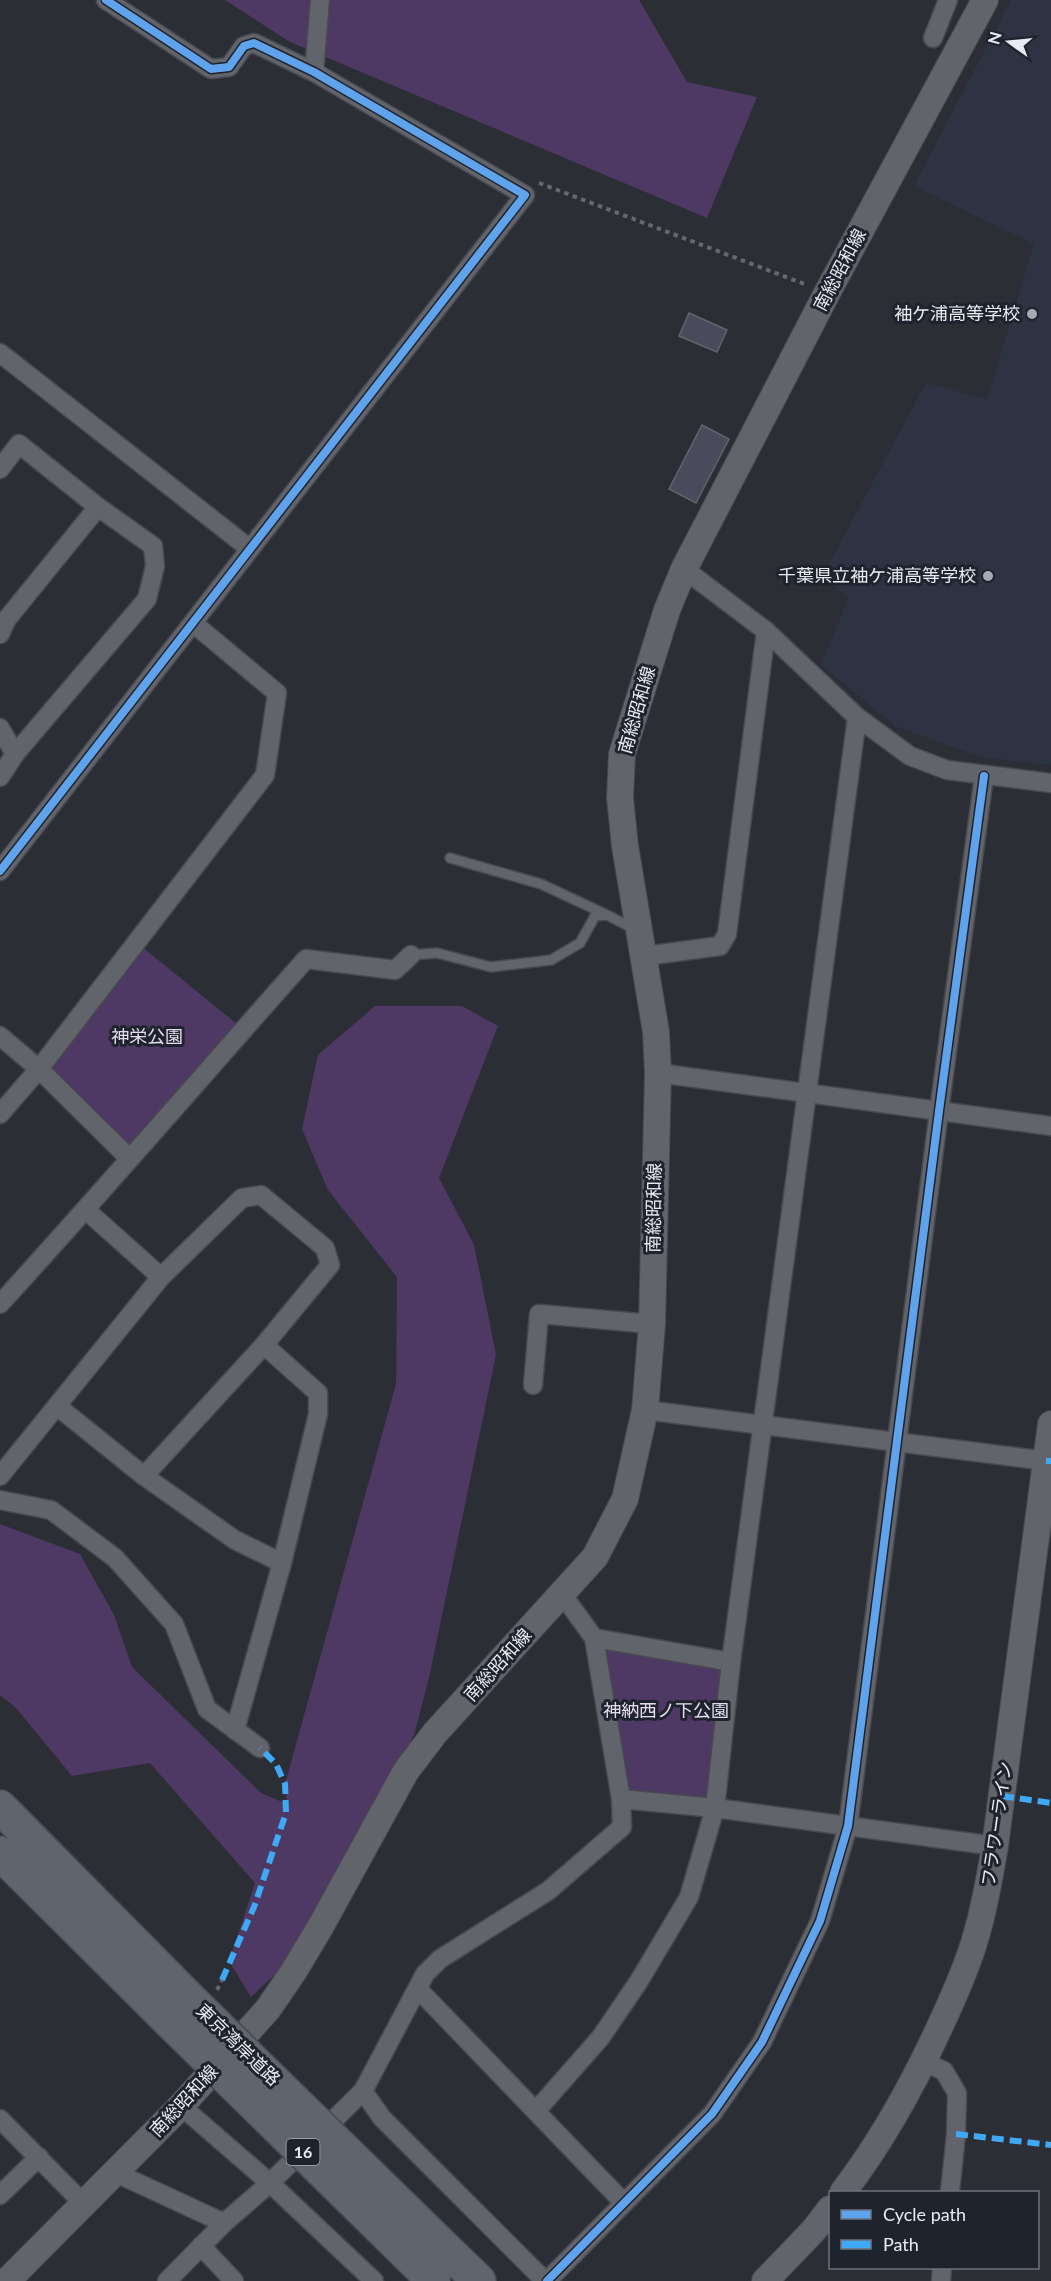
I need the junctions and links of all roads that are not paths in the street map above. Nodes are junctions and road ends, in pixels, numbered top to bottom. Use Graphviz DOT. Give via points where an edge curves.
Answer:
graph roads {
  1 [pos="106,0"];
  2 [pos="320,0"];
  3 [pos="948,0"];
  4 [pos="985,0"];
  5 [pos="933,38"];
  6 [pos="314,72"];
  7 [pos="0,353"];
  8 [pos="0,469"];
  9 [pos="98,507"];
  10 [pos="250,549"];
  11 [pos="684,569"];
  12 [pos="193,623"];
  13 [pos="766,631"];
  14 [pos="0,634"];
  15 [pos="857,717"];
  16 [pos="0,728"];
  17 [pos="15,754"];
  18 [pos="984,776"];
  19 [pos="0,777"];
  20 [pos="1051,783"];
  21 [pos="450,858"];
  22 [pos="0,871"];
  23 [pos="608,915"];
  24 [pos="643,944"];
  25 [pos="411,955"];
  26 [pos="0,1036"];
  27 [pos="39,1068"];
  28 [pos="658,1073"];
  29 [pos="807,1092"];
  30 [pos="939,1111"];
  31 [pos="0,1114"];
  32 [pos="1051,1126"];
  33 [pos="129,1158"];
  34 [pos="86,1210"];
  35 [pos="160,1277"];
  36 [pos="0,1304"];
  37 [pos="652,1324"];
  38 [pos="264,1345"];
  39 [pos="533,1384"];
  40 [pos="57,1406"];
  41 [pos="645,1410"];
  42 [pos="1051,1424"];
  43 [pos="764,1425"];
  44 [pos="898,1442"];
  45 [pos="1046,1461"];
  46 [pos="0,1476"];
  47 [pos="144,1476"];
  48 [pos="0,1500"];
  49 [pos="282,1563"];
  50 [pos="562,1594"];
  51 [pos="594,1638"];
  52 [pos="731,1662"];
  53 [pos="235,1730"];
  54 [pos="260,1748"];
  55 [pos="621,1799"];
  56 [pos="0,1807"];
  57 [pos="715,1808"];
  58 [pos="848,1826"];
  59 [pos="995,1846"];
  60 [pos="0,1853"];
  61 [pos="418,1989"];
  62 [pos="183,2013"];
  63 [pos="924,2062"];
  64 [pos="363,2091"];
  65 [pos="181,2106"];
  66 [pos="536,2111"];
  67 [pos="0,2119"];
  68 [pos="39,2157"];
  69 [pos="114,2172"];
  70 [pos="270,2183"];
  71 [pos="844,2191"];
  72 [pos="950,2191"];
  73 [pos="0,2195"];
  74 [pos="83,2203"];
  75 [pos="624,2203"];
  76 [pos="829,2211"];
  77 [pos="224,2223"];
  78 [pos="201,2246"];
  79 [pos="7,2281"];
  80 [pos="167,2281"];
  81 [pos="234,2281"];
  82 [pos="375,2281"];
  83 [pos="434,2281"];
  84 [pos="479,2281"];
  85 [pos="546,2281"];
  86 [pos="765,2281"];
  1 -- 6 [label="street" via="211,69 230,67 244,46 254,43"];
  2 -- 6 [label="street"];
  3 -- 5 [label="street"];
  4 -- 11 [label="main road, 南総昭和線"];
  6 -- 10 [label="street" via="525,195"];
  7 -- 10 [label="street"];
  8 -- 9 [label="street" via="19,444"];
  9 -- 14 [label="street" via="7,619"];
  9 -- 17 [label="street" via="153,546 155,566 147,599"];
  10 -- 12 [label="street"];
  11 -- 13 [label="street"];
  11 -- 24 [label="main road, 南総昭和線" via="667,610 622,754 620,798 625,846"];
  12 -- 22 [label="street"];
  12 -- 27 [label="street" via="278,693 265,775"];
  13 -- 15 [label="street"];
  13 -- 24 [label="street" via="727,933 720,946"];
  15 -- 18 [label="street" via="910,756 947,770"];
  15 -- 29 [label="street"];
  16 -- 17 [label="street"];
  17 -- 19 [label="street"];
  18 -- 20 [label="street"];
  18 -- 30 [label="street"];
  21 -- 23 [label="lane" via="541,884"];
  23 -- 24 [label="lane"];
  23 -- 25 [label="lane" via="595,916 580,943 551,960 491,967 437,953"];
  24 -- 28 [label="main road, 南総昭和線"];
  25 -- 33 [label="street" via="395,970 306,959"];
  26 -- 27 [label="street"];
  27 -- 31 [label="street"];
  27 -- 33 [label="street"];
  28 -- 29 [label="street"];
  28 -- 37 [label="main road, 南総昭和線"];
  29 -- 30 [label="street"];
  29 -- 43 [label="street"];
  30 -- 32 [label="street"];
  30 -- 44 [label="street"];
  33 -- 34 [label="street"];
  34 -- 35 [label="street"];
  34 -- 36 [label="street"];
  35 -- 38 [label="street" via="242,1198 261,1195 325,1248 330,1265"];
  35 -- 40 [label="street"];
  37 -- 39 [label="street" via="539,1314"];
  37 -- 41 [label="main road, 南総昭和線"];
  38 -- 47 [label="street"];
  38 -- 49 [label="street" via="318,1393 318,1414"];
  40 -- 46 [label="street"];
  40 -- 47 [label="street"];
  41 -- 43 [label="street"];
  41 -- 50 [label="main road, 南総昭和線" via="625,1499 595,1557"];
  42 -- 45 [label="main road, フラワーライン"];
  43 -- 44 [label="street"];
  43 -- 52 [label="street"];
  44 -- 45 [label="street"];
  44 -- 58 [label="street"];
  45 -- 59 [label="main road, フラワーライン"];
  47 -- 49 [label="street" via="235,1540"];
  48 -- 53 [label="street" via="51,1510 115,1558 174,1624 207,1709"];
  49 -- 53 [label="street"];
  50 -- 51 [label="street"];
  50 -- 65 [label="main road, 南総昭和線" via="435,1733 406,1771 294,1971 268,2009"];
  51 -- 52 [label="street"];
  51 -- 55 [label="street"];
  52 -- 57 [label="street"];
  53 -- 54 [label="street"];
  55 -- 57 [label="street"];
  55 -- 61 [label="street" via="622,1827 548,1891 440,1959 425,1974"];
  56 -- 62 [label="highway, 東京湾岸道路 / 16"];
  57 -- 58 [label="street"];
  57 -- 66 [label="street" via="689,1897 645,1972 601,2037"];
  58 -- 59 [label="street"];
  58 -- 75 [label="street" via="820,1921 762,2042 712,2114"];
  59 -- 63 [label="main road, フラワーライン" via="976,1938"];
  60 -- 62 [label="highway, 東京湾岸道路 / 16"];
  61 -- 64 [label="street"];
  61 -- 66 [label="street"];
  62 -- 83 [label="highway, 東京湾岸道路 / 16, bridge"];
  62 -- 84 [label="highway, 東京湾岸道路 / 16, bridge"];
  63 -- 71 [label="main road, フラワーライン"];
  63 -- 72 [label="street" via="944,2071 957,2093"];
  64 -- 70 [label="street"];
  64 -- 85 [label="street" via="382,2118"];
  65 -- 69 [label="main road, 南総昭和線"];
  65 -- 70 [label="street"];
  66 -- 75 [label="street"];
  67 -- 68 [label="street"];
  68 -- 73 [label="street"];
  68 -- 74 [label="street"];
  69 -- 74 [label="main road, 南総昭和線"];
  69 -- 77 [label="street"];
  70 -- 77 [label="street"];
  70 -- 82 [label="street"];
  74 -- 79 [label="main road, 南総昭和線"];
  75 -- 85 [label="street"];
  76 -- 86 [label="main road"];
  77 -- 78 [label="street"];
  78 -- 80 [label="street"];
  78 -- 81 [label="street"];
}
